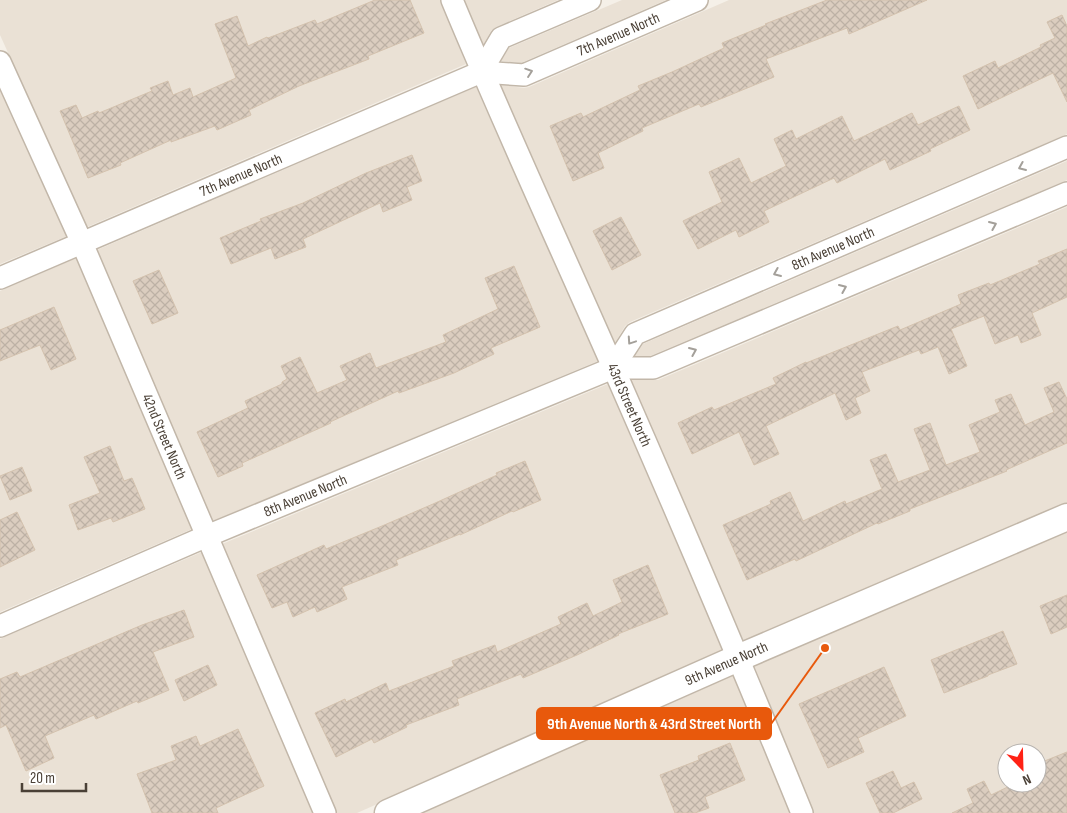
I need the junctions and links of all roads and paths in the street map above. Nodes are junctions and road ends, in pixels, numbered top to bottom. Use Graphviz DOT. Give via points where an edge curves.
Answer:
graph roads {
  1 [pos="452,0"];
  2 [pos="590,0"];
  3 [pos="697,0"];
  4 [pos="0,62"];
  5 [pos="481,72"];
  6 [pos="1067,147"];
  7 [pos="1067,193"];
  8 [pos="82,243"];
  9 [pos="0,278"];
  10 [pos="613,368"];
  11 [pos="1067,517"];
  12 [pos="207,536"];
  13 [pos="0,626"];
  14 [pos="738,658"];
  15 [pos="325,813"];
  16 [pos="388,813"];
  17 [pos="802,813"];
  1 -- 5 [label="street, 43rd Street North"];
  2 -- 5 [label="street" via="501,38"];
  5 -- 3 [label="street, 7th Avenue North, one-way" via="524,75"];
  4 -- 8 [label="street, 42nd Street North"];
  5 -- 8 [label="street, 7th Avenue North"];
  5 -- 10 [label="street, 43rd Street North"];
  6 -- 10 [label="street, 8th Avenue North, one-way" via="635,334"];
  10 -- 7 [label="street, 8th Avenue North, one-way" via="653,368"];
  8 -- 9 [label="street, 7th Avenue North"];
  8 -- 12 [label="street, 42nd Street North"];
  10 -- 12 [label="street, 8th Avenue North"];
  10 -- 14 [label="street, 43rd Street North"];
  11 -- 14 [label="street, 9th Avenue North"];
  12 -- 13 [label="street, 8th Avenue North"];
  12 -- 15 [label="street, 42nd Street North"];
  14 -- 16 [label="street, 9th Avenue North"];
  14 -- 17 [label="street, 43rd Street North"];
}
